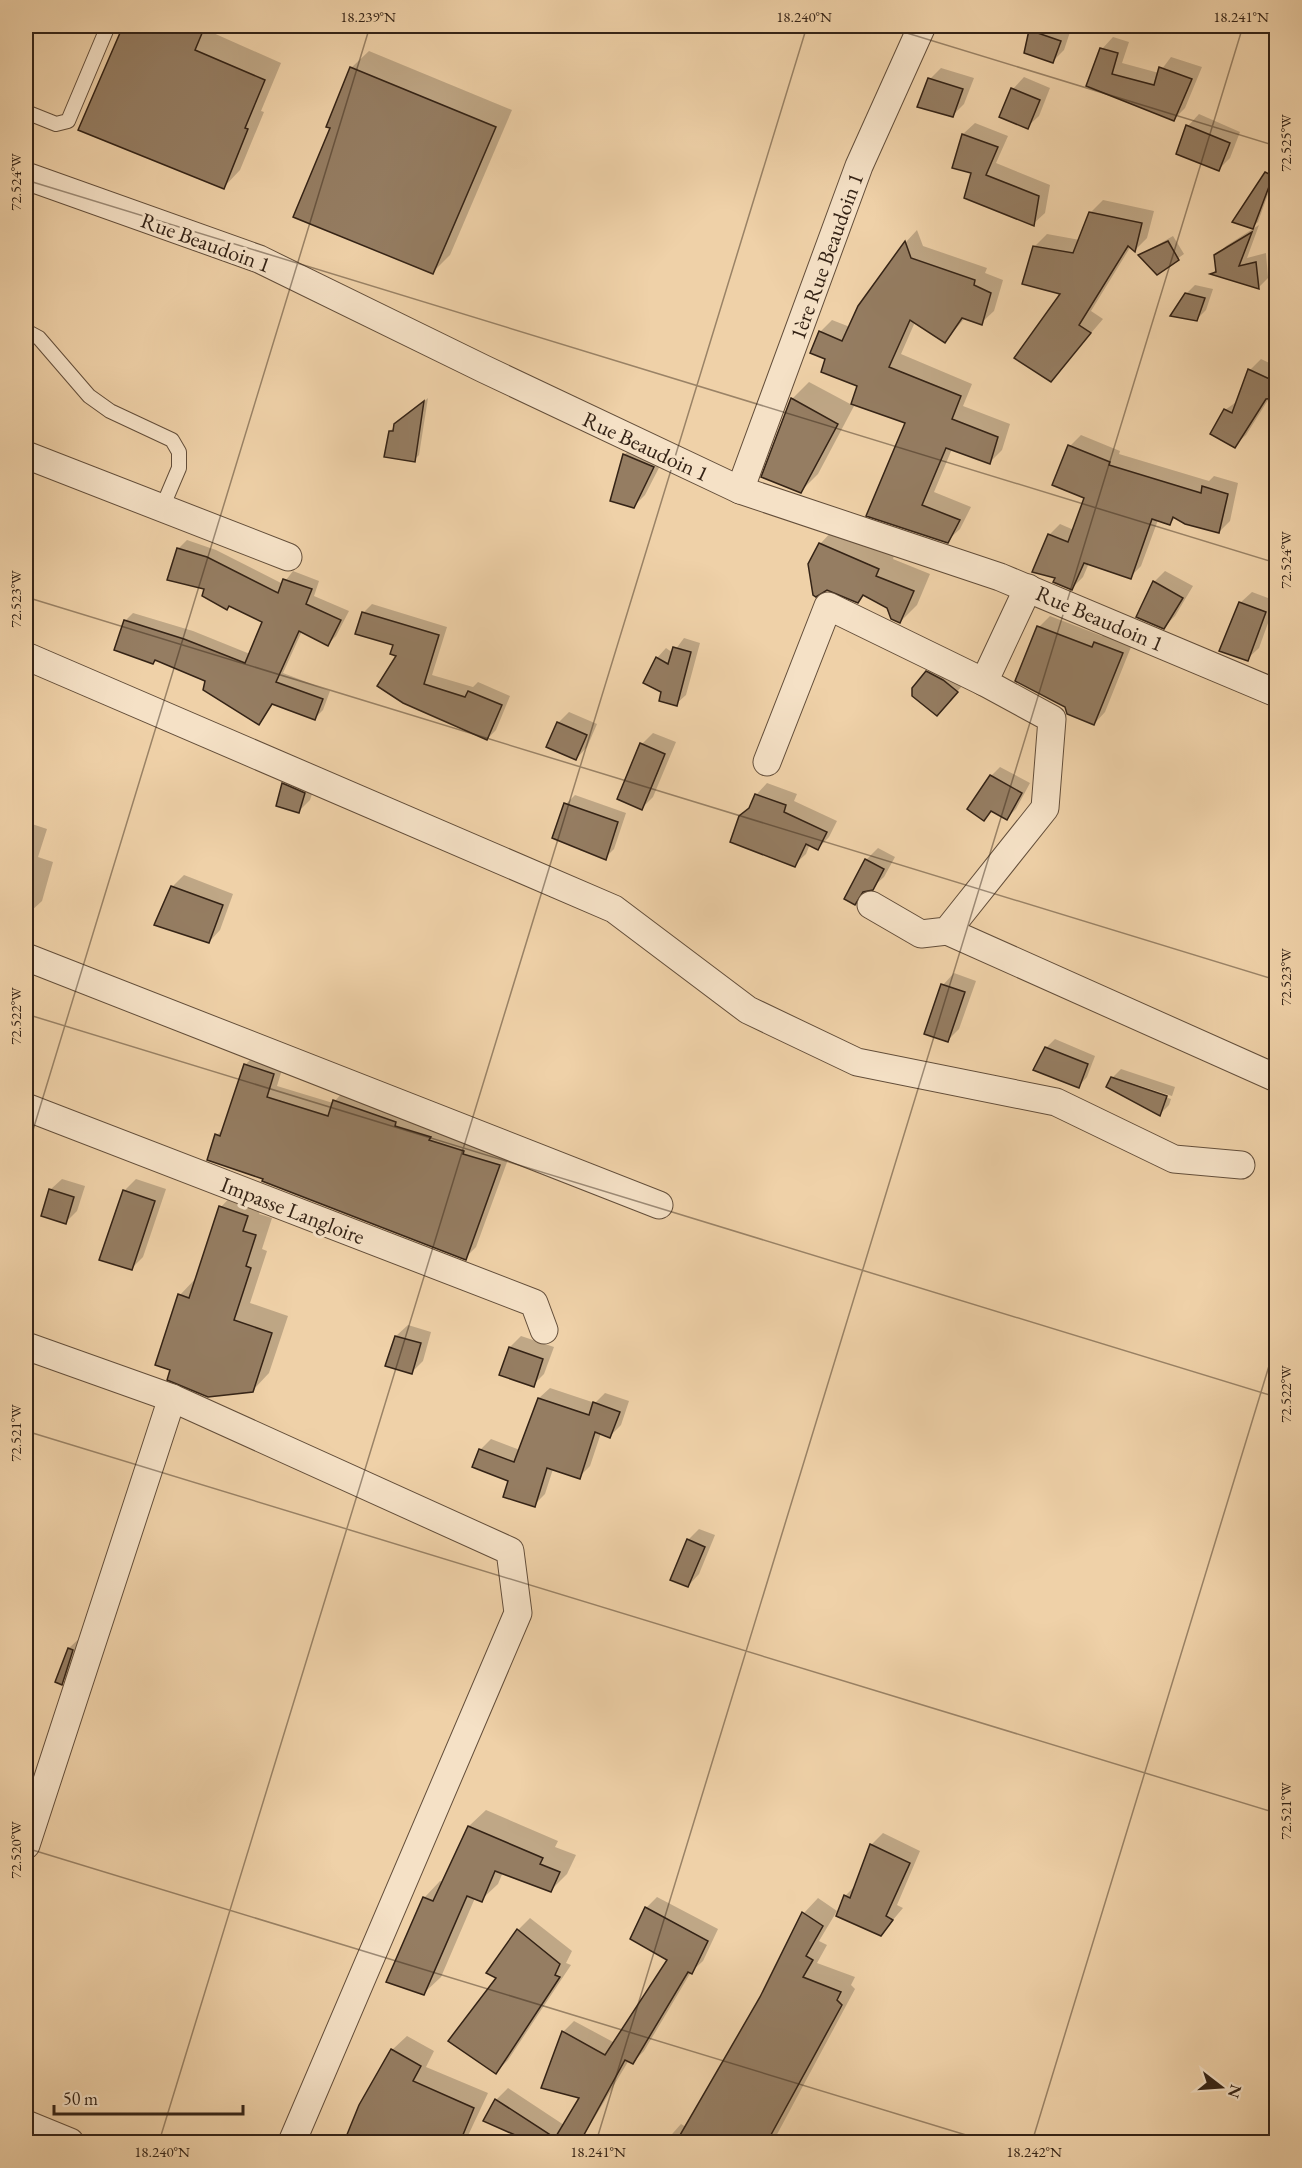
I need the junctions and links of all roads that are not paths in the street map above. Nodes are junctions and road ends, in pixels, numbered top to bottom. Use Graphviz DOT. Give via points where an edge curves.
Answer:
graph roads {
  1 [pos="108,26"];
  2 [pos="921,26"];
  3 [pos="26,112"];
  4 [pos="26,176"];
  5 [pos="26,331"];
  6 [pos="26,455"];
  7 [pos="740,490"];
  8 [pos="162,508"];
  9 [pos="288,557"];
  10 [pos="1028,588"];
  11 [pos="26,656"];
  12 [pos="984,682"];
  13 [pos="1276,693"];
  14 [pos="767,762"];
  15 [pos="871,905"];
  16 [pos="947,931"];
  17 [pos="26,957"];
  18 [pos="1276,1078"];
  19 [pos="26,1107"];
  20 [pos="1240,1165"];
  21 [pos="659,1205"];
  22 [pos="544,1330"];
  23 [pos="26,1346"];
  24 [pos="172,1398"];
  25 [pos="26,1845"];
  26 [pos="26,2124"];
  27 [pos="70,2142"];
  28 [pos="292,2142"];
  1 -- 3 [label="lane" via="68,121 56,124"];
  2 -- 7 [label="street, 1ère Rue Beaudoin 1" via="859,166"];
  4 -- 7 [label="street, Rue Beaudoin 1" via="260,259"];
  5 -- 8 [label="lane" via="39,338 89,396 110,411 172,440 179,452 179,468"];
  6 -- 8 [label="street"];
  7 -- 10 [label="street, Rue Beaudoin 1"];
  8 -- 9 [label="street"];
  10 -- 12 [label="street"];
  10 -- 13 [label="street, Rue Beaudoin 1"];
  11 -- 20 [label="street" via="614,909 748,1010 857,1062 1056,1102 1174,1159"];
  12 -- 14 [label="street" via="828,606"];
  12 -- 16 [label="street" via="1052,719 1045,808"];
  15 -- 16 [label="street" via="921,934"];
  16 -- 18 [label="street"];
  17 -- 21 [label="street"];
  19 -- 22 [label="street, Impasse Langloire" via="534,1303"];
  23 -- 24 [label="street"];
  24 -- 25 [label="street"];
  24 -- 28 [label="street" via="510,1551 518,1613"];
  26 -- 27 [label="street"];
}
